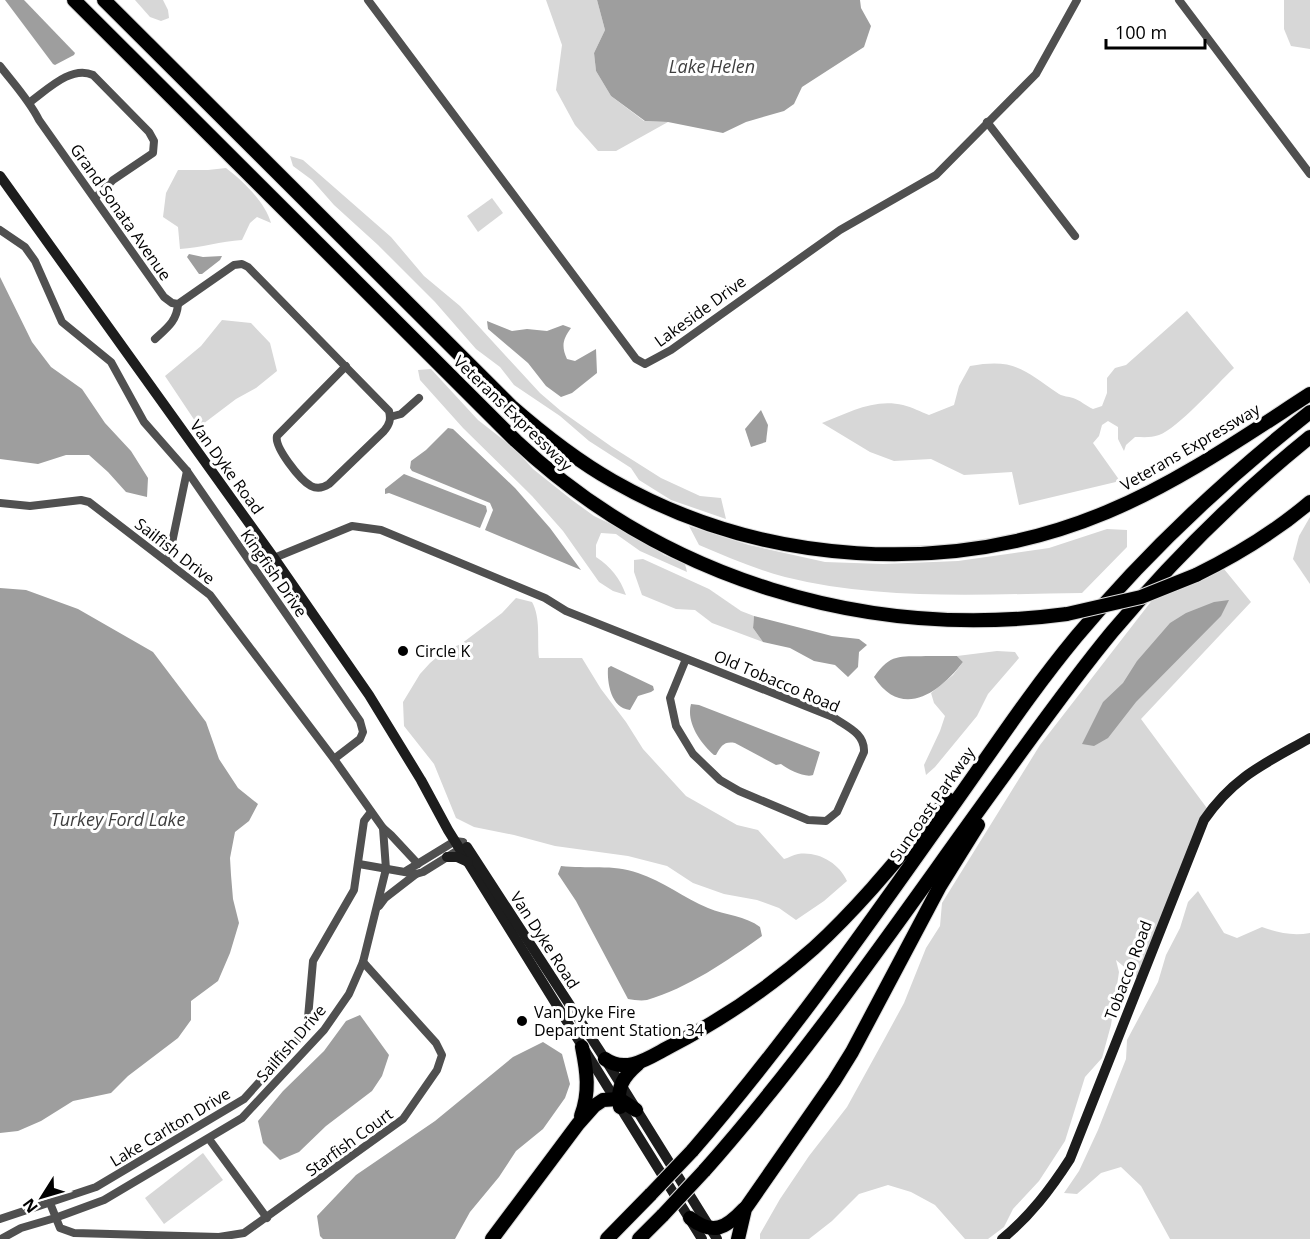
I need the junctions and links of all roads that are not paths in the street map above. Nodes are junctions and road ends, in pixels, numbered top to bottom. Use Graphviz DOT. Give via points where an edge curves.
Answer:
graph roads {
  1 [pos="74,0"];
  2 [pos="104,0"];
  3 [pos="368,0"];
  4 [pos="1077,0"];
  5 [pos="1179,0"];
  6 [pos="0,66"];
  7 [pos="30,102"];
  8 [pos="987,122"];
  9 [pos="1310,174"];
  10 [pos="0,176"];
  11 [pos="95,198"];
  12 [pos="0,230"];
  13 [pos="1076,236"];
  14 [pos="178,304"];
  15 [pos="155,339"];
  16 [pos="346,366"];
  17 [pos="1310,394"];
  18 [pos="418,398"];
  19 [pos="1310,412"];
  20 [pos="390,417"];
  21 [pos="1310,437"];
  22 [pos="188,471"];
  23 [pos="1310,502"];
  24 [pos="0,503"];
  25 [pos="274,558"];
  26 [pos="168,562"];
  27 [pos="686,659"];
  28 [pos="1310,738"];
  29 [pos="994,745"];
  30 [pos="1025,746"];
  31 [pos="334,759"];
  32 [pos="371,812"];
  33 [pos="382,828"];
  34 [pos="459,844"];
  35 [pos="447,857"];
  36 [pos="468,862"];
  37 [pos="359,864"];
  38 [pos="418,864"];
  39 [pos="386,869"];
  40 [pos="406,871"];
  41 [pos="416,874"];
  42 [pos="376,909"];
  43 [pos="363,963"];
  44 [pos="582,1047"];
  45 [pos="604,1059"];
  46 [pos="639,1062"];
  47 [pos="618,1097"];
  48 [pos="636,1110"];
  49 [pos="578,1124"];
  50 [pos="208,1139"];
  51 [pos="50,1203"];
  52 [pos="745,1209"];
  53 [pos="55,1218"];
  54 [pos="267,1218"];
  55 [pos="690,1218"];
  56 [pos="0,1219"];
  57 [pos="708,1232"];
  58 [pos="1,1239"];
  59 [pos="492,1239"];
  60 [pos="607,1239"];
  61 [pos="639,1239"];
  62 [pos="738,1239"];
  63 [pos="1002,1239"];
  1 -- 23 [label="highway, Veterans Expressway, bridge" via="516,441 605,513 713,569 791,595 897,616 969,620 1066,614 1142,597 1196,576 1250,546"];
  2 -- 17 [label="highway, Veterans Expressway" via="519,413 605,476 711,525 789,545 873,555 954,551 1029,538 1105,512 1156,489"];
  3 -- 8 [label="street, Lakeside Drive" via="636,359 645,364 671,350 840,230 936,175"];
  4 -- 8 [label="street, Lakeside Drive" via="1036,75"];
  5 -- 9 [label="street"];
  6 -- 7 [label="street, Grand Sonata Avenue"];
  7 -- 11 [label="street, Grand Sonata Avenue"];
  7 -- 11 [label="street" via="68,76 85,72 93,75 149,132 154,141 153,153 113,180"];
  8 -- 13 [label="street"];
  10 -- 25 [label="main road, Van Dyke Road"];
  11 -- 14 [label="street, Grand Sonata Avenue" via="164,297"];
  12 -- 22 [label="street, Kingfish Drive" via="24,247 35,261 62,322 111,362 144,422"];
  14 -- 15 [label="street" via="175,320"];
  14 -- 16 [label="street" via="230,267 242,264"];
  16 -- 20 [label="street" via="389,411"];
  16 -- 20 [label="street" via="277,436 281,452 306,483 319,488 329,484 389,425"];
  18 -- 20 [label="street" via="401,414"];
  19 -- 29 [label="highway, Suncoast Parkway" via="1238,471 1152,554 1077,636"];
  21 -- 30 [label="highway" via="1233,505 1168,570 1113,632"];
  22 -- 26 [label="street"];
  22 -- 31 [label="street, Kingfish Drive" via="360,722 360,739"];
  24 -- 26 [label="street, Sailfish Drive" via="30,506 89,502"];
  25 -- 27 [label="street, Old Tobacco Road" via="352,526 381,530"];
  25 -- 34 [label="main road, Van Dyke Road" via="369,694"];
  26 -- 31 [label="street, Sailfish Drive" via="210,595"];
  27 -- 27 [label="street, Old Tobacco Road" via="670,698 676,726 710,772 739,791 807,820 826,821 837,812 864,752 862,737 833,717"];
  28 -- 63 [label="main road, Tobacco Road" via="1238,781 1204,820 1070,1159 1040,1203"];
  29 -- 46 [label="highway" via="863,899 814,948 738,1008"];
  29 -- 60 [label="highway, Suncoast Parkway, bridge" via="760,1071 692,1151"];
  30 -- 52 [label="highway" via="940,886 852,1052"];
  30 -- 61 [label="highway, bridge" via="804,1051 704,1172"];
  31 -- 32 [label="street"];
  32 -- 33 [label="street"];
  32 -- 37 [label="street, Lake Carlton Drive" via="364,821"];
  33 -- 38 [label="street"];
  33 -- 39 [label="street"];
  34 -- 35 [label="street"];
  34 -- 36 [label="main road, Van Dyke Road"];
  34 -- 38 [label="street"];
  34 -- 45 [label="main road, Van Dyke Road"];
  35 -- 36 [label="main road"];
  35 -- 41 [label="street"];
  36 -- 44 [label="main road, Van Dyke Road"];
  37 -- 39 [label="street"];
  37 -- 51 [label="street, Lake Carlton Drive" via="354,890 314,961 307,1029 244,1099 96,1187"];
  38 -- 40 [label="street"];
  39 -- 40 [label="street"];
  39 -- 42 [label="street"];
  40 -- 41 [label="street"];
  41 -- 42 [label="street"];
  42 -- 43 [label="street"];
  43 -- 50 [label="street, Sailfish Drive" via="349,994 324,1030 242,1118"];
  43 -- 54 [label="street, Starfish Court" via="436,1043 442,1055 437,1070 403,1119"];
  44 -- 47 [label="main road, Van Dyke Road"];
  44 -- 49 [label="highway" via="588,1094"];
  45 -- 46 [label="highway" via="619,1066"];
  45 -- 47 [label="main road, Van Dyke Road"];
  46 -- 47 [label="highway" via="626,1074"];
  47 -- 48 [label="highway"];
  47 -- 49 [label="highway" via="598,1103"];
  47 -- 55 [label="main road, Van Dyke Road"];
  48 -- 57 [label="main road"];
  49 -- 59 [label="highway"];
  50 -- 53 [label="street, Sailfish Drive" via="104,1200"];
  50 -- 54 [label="street"];
  51 -- 53 [label="street"];
  51 -- 56 [label="street, Lake Carlton Drive"];
  52 -- 57 [label="highway" via="728,1224"];
  52 -- 62 [label="highway"];
  53 -- 54 [label="street, Starfish Court" via="60,1228 74,1233 219,1237 244,1233"];
  53 -- 58 [label="street, Sailfish Drive" via="21,1228"];
  55 -- 57 [label="highway"];
}
